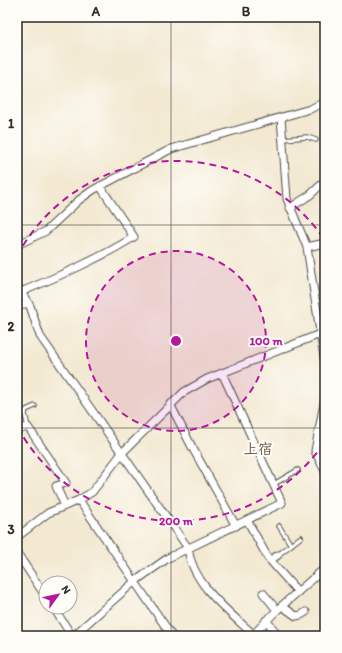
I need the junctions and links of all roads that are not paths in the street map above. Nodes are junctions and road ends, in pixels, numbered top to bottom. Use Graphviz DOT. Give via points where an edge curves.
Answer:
graph roads {
  1 [pos="325,102"];
  2 [pos="282,117"];
  3 [pos="283,139"];
  4 [pos="316,140"];
  5 [pos="325,181"];
  6 [pos="100,186"];
  7 [pos="290,208"];
  8 [pos="325,243"];
  9 [pos="17,245"];
  10 [pos="307,247"];
  11 [pos="19,288"];
  12 [pos="28,303"];
  13 [pos="17,306"];
  14 [pos="320,334"];
  15 [pos="325,364"];
  16 [pos="222,373"];
  17 [pos="325,398"];
  18 [pos="170,404"];
  19 [pos="35,406"];
  20 [pos="28,427"];
  21 [pos="17,430"];
  22 [pos="122,453"];
  23 [pos="298,470"];
  24 [pos="325,471"];
  25 [pos="274,484"];
  26 [pos="79,500"];
  27 [pos="65,506"];
  28 [pos="247,520"];
  29 [pos="236,526"];
  30 [pos="279,526"];
  31 [pos="17,537"];
  32 [pos="301,537"];
  33 [pos="291,545"];
  34 [pos="188,548"];
  35 [pos="17,553"];
  36 [pos="278,554"];
  37 [pos="271,560"];
  38 [pos="325,568"];
  39 [pos="134,582"];
  40 [pos="38,585"];
  41 [pos="298,592"];
  42 [pos="263,593"];
  43 [pos="279,608"];
  44 [pos="306,612"];
  45 [pos="59,615"];
  46 [pos="266,620"];
  47 [pos="252,635"];
  48 [pos="73,636"];
  49 [pos="172,636"];
  50 [pos="279,636"];
  1 -- 2 [label="street"];
  2 -- 3 [label="street"];
  2 -- 6 [label="street" via="171,149"];
  3 -- 4 [label="lane" via="307,137"];
  3 -- 7 [label="street" via="287,199"];
  5 -- 7 [label="street"];
  6 -- 9 [label="street" via="79,200 46,232"];
  6 -- 11 [label="street" via="134,237 79,268"];
  7 -- 10 [label="street"];
  8 -- 10 [label="street"];
  10 -- 14 [label="street"];
  11 -- 12 [label="street"];
  12 -- 13 [label="street"];
  12 -- 22 [label="street" via="40,336"];
  14 -- 15 [label="street"];
  14 -- 16 [label="street"];
  16 -- 18 [label="street" via="184,392"];
  16 -- 25 [label="street"];
  17 -- 24 [label="street" via="315,451"];
  18 -- 22 [label="street"];
  18 -- 29 [label="street"];
  19 -- 20 [label="lane" via="26,410"];
  20 -- 21 [label="street"];
  20 -- 27 [label="street" via="66,482 56,486"];
  22 -- 26 [label="street" via="92,492"];
  22 -- 34 [label="street"];
  23 -- 25 [label="lane"];
  25 -- 28 [label="street" via="282,503"];
  26 -- 27 [label="street"];
  26 -- 39 [label="street"];
  27 -- 31 [label="street" via="48,513"];
  28 -- 29 [label="street"];
  28 -- 37 [label="street" via="262,549"];
  29 -- 34 [label="street"];
  30 -- 33 [label="lane"];
  32 -- 33 [label="lane"];
  33 -- 36 [label="lane"];
  34 -- 39 [label="street" via="168,558"];
  34 -- 47 [label="street" via="206,590"];
  35 -- 40 [label="street"];
  36 -- 37 [label="street"];
  37 -- 41 [label="street"];
  38 -- 41 [label="street"];
  39 -- 48 [label="street"];
  39 -- 49 [label="street"];
  41 -- 43 [label="street"];
  42 -- 43 [label="street"];
  43 -- 44 [label="street" via="296,616"];
  43 -- 46 [label="street"];
  45 -- 48 [label="street"];
  46 -- 47 [label="street"];
  46 -- 50 [label="street"];
}
